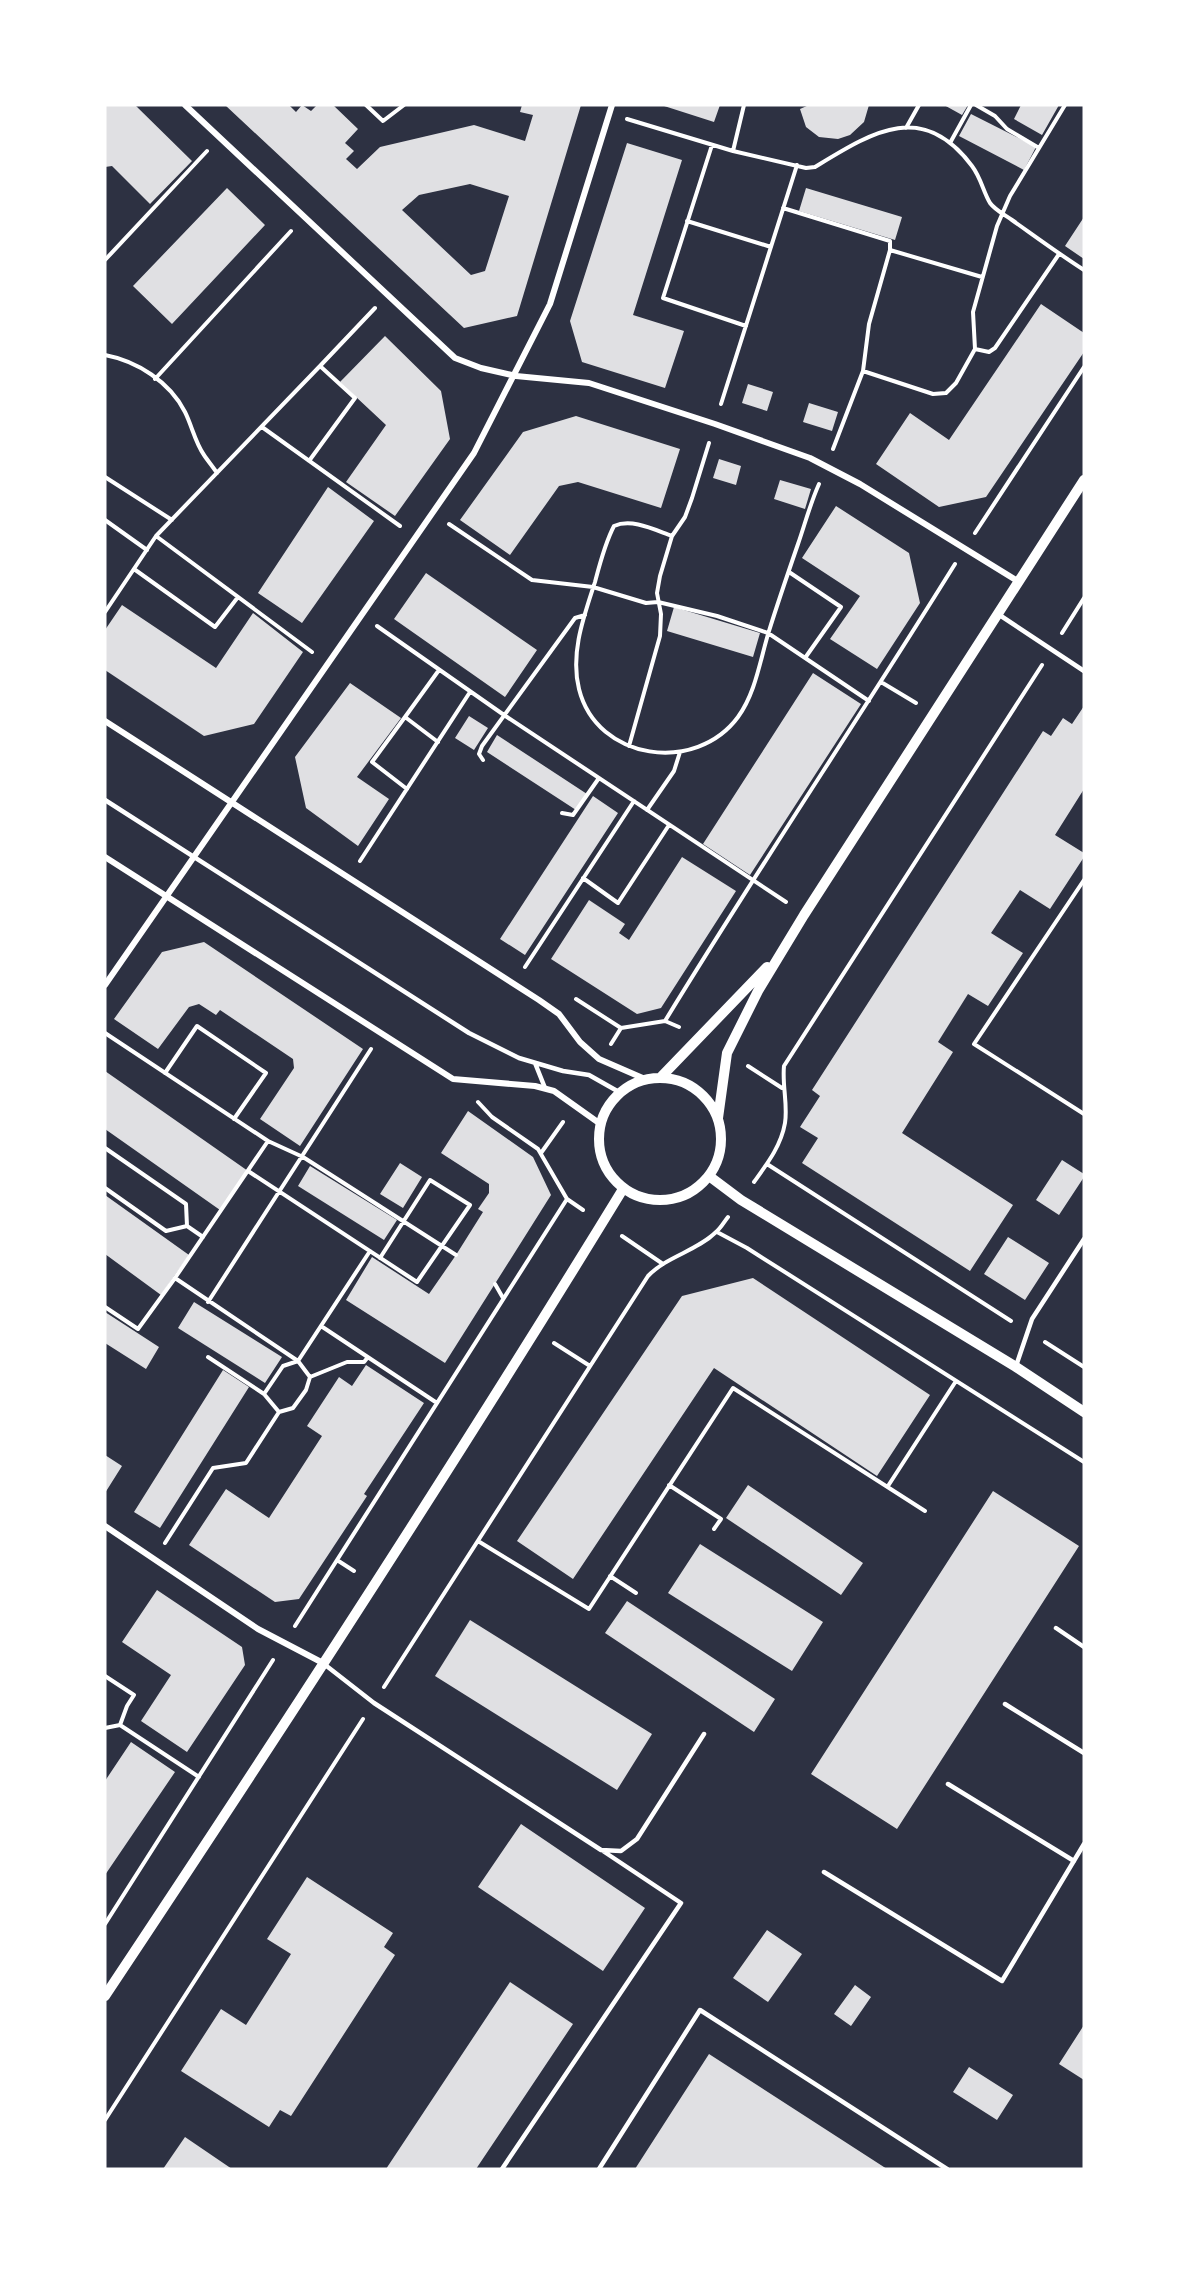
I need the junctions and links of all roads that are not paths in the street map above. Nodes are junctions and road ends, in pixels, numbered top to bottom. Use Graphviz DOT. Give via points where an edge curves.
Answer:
graph roads {
  1 [pos="185,105"];
  2 [pos="612,105"];
  3 [pos="516,376"];
  4 [pos="1084,480"];
  5 [pos="1019,582"];
  6 [pos="998,614"];
  7 [pos="1084,671"];
  8 [pos="105,721"];
  9 [pos="105,800"];
  10 [pos="232,802"];
  11 [pos="105,857"];
  12 [pos="194,857"];
  13 [pos="167,897"];
  14 [pos="780,953"];
  15 [pos="105,984"];
  16 [pos="535,1063"];
  17 [pos="661,1077"];
  18 [pos="645,1079"];
  19 [pos="545,1089"];
  20 [pos="619,1092"];
  21 [pos="718,1118"];
  22 [pos="599,1123"];
  23 [pos="709,1176"];
  24 [pos="623,1190"];
  25 [pos="1084,1239"];
  26 [pos="1016,1367"];
  27 [pos="1084,1412"];
  28 [pos="105,1526"];
  29 [pos="1056,1628"];
  30 [pos="1084,1647"];
  31 [pos="323,1663"];
  32 [pos="1005,1704"];
  33 [pos="704,1734"];
  34 [pos="1084,1753"];
  35 [pos="948,1784"];
  36 [pos="1084,1844"];
  37 [pos="601,1850"];
  38 [pos="1074,1861"];
  39 [pos="824,1872"];
  40 [pos="105,1996"];
  41 [pos="502,2169"];
  42 [pos="599,2169"];
  43 [pos="948,2169"];
  1 -- 3 [label="street" via="455,358"];
  2 -- 3 [label="street" via="550,304"];
  3 -- 5 [label="street" via="590,383 777,445 860,484"];
  3 -- 10 [label="street" via="474,453"];
  4 -- 5 [label="street"];
  5 -- 6 [label="street"];
  6 -- 7 [label="lane"];
  6 -- 14 [label="street"];
  8 -- 10 [label="street"];
  9 -- 12 [label="lane"];
  10 -- 12 [label="street"];
  10 -- 18 [label="street" via="539,999 603,1060"];
  11 -- 13 [label="street"];
  12 -- 13 [label="street"];
  12 -- 16 [label="lane" via="469,1033"];
  13 -- 15 [label="street"];
  13 -- 19 [label="street" via="453,1079"];
  14 -- 17 [label="street"];
  14 -- 21 [label="street" via="727,1053"];
  16 -- 19 [label="lane"];
  16 -- 20 [label="lane" via="589,1075"];
  17 -- 18 [label="street"];
  17 -- 21 [label="street" via="696,1089"];
  18 -- 20 [label="street"];
  19 -- 22 [label="street" via="554,1091"];
  20 -- 22 [label="street"];
  21 -- 23 [label="street" via="722,1138"];
  22 -- 24 [label="street" via="598,1148 606,1171"];
  23 -- 24 [label="street" via="691,1192 669,1200 645,1199"];
  23 -- 26 [label="street" via="741,1200"];
  24 -- 31 [label="street"];
  25 -- 26 [label="lane" via="1032,1318"];
  26 -- 27 [label="street"];
  28 -- 31 [label="street" via="258,1629"];
  29 -- 30 [label="lane"];
  31 -- 37 [label="lane" via="374,1703"];
  31 -- 40 [label="street"];
  32 -- 34 [label="lane"];
  33 -- 37 [label="lane" via="637,1839 621,1851"];
  35 -- 38 [label="lane"];
  36 -- 38 [label="lane"];
  37 -- 41 [label="lane" via="681,1903"];
  38 -- 39 [label="lane" via="1002,1981"];
  42 -- 43 [label="lane" via="700,2010"];
}
